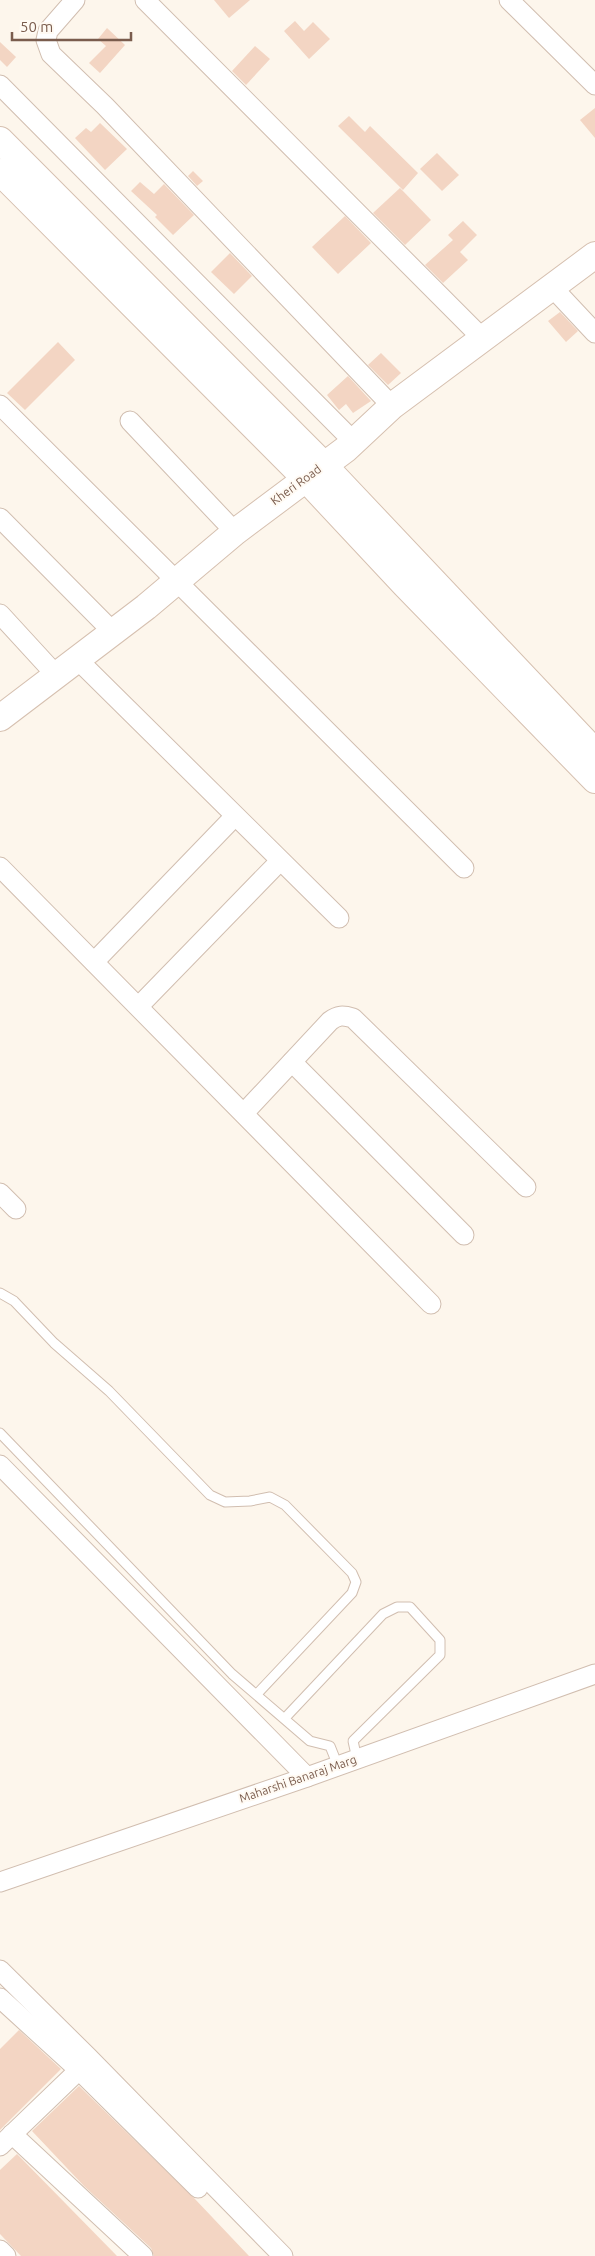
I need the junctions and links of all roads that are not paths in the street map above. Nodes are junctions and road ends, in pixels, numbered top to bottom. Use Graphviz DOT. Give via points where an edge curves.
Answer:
graph roads {
  1 [pos="75,0"];
  2 [pos="145,0"];
  3 [pos="510,0"];
  4 [pos="0,85"];
  5 [pos="595,85"];
  6 [pos="0,140"];
  7 [pos="0,172"];
  8 [pos="595,255"];
  9 [pos="552,287"];
  10 [pos="595,333"];
  11 [pos="482,339"];
  12 [pos="0,405"];
  13 [pos="392,406"];
  14 [pos="130,421"];
  15 [pos="353,441"];
  16 [pos="315,472"];
  17 [pos="0,518"];
  18 [pos="234,532"];
  19 [pos="176,582"];
  20 [pos="0,614"];
  21 [pos="113,632"];
  22 [pos="78,660"];
  23 [pos="56,676"];
  24 [pos="2,714"];
  25 [pos="595,752"];
  26 [pos="595,780"];
  27 [pos="234,816"];
  28 [pos="280,862"];
  29 [pos="0,867"];
  30 [pos="464,868"];
  31 [pos="338,918"];
  32 [pos="94,962"];
  33 [pos="139,1006"];
  34 [pos="292,1062"];
  35 [pos="244,1113"];
  36 [pos="526,1187"];
  37 [pos="0,1193"];
  38 [pos="16,1209"];
  39 [pos="464,1235"];
  40 [pos="0,1293"];
  41 [pos="431,1304"];
  42 [pos="0,1433"];
  43 [pos="0,1466"];
  44 [pos="595,1674"];
  45 [pos="257,1694"];
  46 [pos="285,1718"];
  47 [pos="358,1759"];
  48 [pos="338,1766"];
  49 [pos="307,1777"];
  50 [pos="0,1882"];
  51 [pos="0,1970"];
  52 [pos="4,2010"];
  53 [pos="79,2070"];
  54 [pos="6,2140"];
  55 [pos="0,2250"];
  56 [pos="6,2256"];
  57 [pos="143,2256"];
  58 [pos="267,2256"];
  59 [pos="283,2256"];
  1 -- 13 [label="street" via="48,31 46,40 52,54"];
  2 -- 11 [label="street"];
  3 -- 5 [label="street"];
  4 -- 15 [label="street"];
  6 -- 16 [label="street"];
  7 -- 16 [label="street"];
  8 -- 9 [label="street, Kheri Road"];
  9 -- 10 [label="street"];
  9 -- 11 [label="street, Kheri Road"];
  11 -- 13 [label="street, Kheri Road"];
  12 -- 19 [label="street"];
  13 -- 15 [label="street, Kheri Road"];
  14 -- 18 [label="street"];
  15 -- 16 [label="street, Kheri Road"];
  16 -- 18 [label="street, Kheri Road"];
  16 -- 25 [label="street"];
  16 -- 26 [label="street" via="405,585"];
  17 -- 21 [label="street"];
  18 -- 19 [label="street, Kheri Road"];
  19 -- 21 [label="street, Kheri Road"];
  19 -- 30 [label="street"];
  20 -- 23 [label="street"];
  21 -- 22 [label="street, Kheri Road"];
  22 -- 23 [label="street, Kheri Road"];
  22 -- 27 [label="street"];
  23 -- 24 [label="street, Kheri Road"];
  27 -- 28 [label="street"];
  27 -- 32 [label="street"];
  28 -- 31 [label="street"];
  28 -- 33 [label="street"];
  29 -- 32 [label="street"];
  32 -- 33 [label="street"];
  33 -- 35 [label="street"];
  34 -- 35 [label="street"];
  34 -- 36 [label="street" via="336,1017 345,1015 352,1018"];
  34 -- 39 [label="street"];
  35 -- 41 [label="street"];
  37 -- 38 [label="street"];
  40 -- 45 [label="lane" via="14,1301 54,1343 109,1391 210,1495 225,1502 270,1497 285,1505 352,1573 356,1582 352,1593"];
  42 -- 45 [label="lane" via="232,1674"];
  43 -- 49 [label="street"];
  44 -- 47 [label="street, Maharshi Banaraj Marg"];
  45 -- 46 [label="lane"];
  46 -- 47 [label="lane" via="383,1614 397,1607 410,1607 440,1640 440,1655 353,1741"];
  46 -- 48 [label="lane" via="310,1740 330,1746"];
  47 -- 48 [label="street, Maharshi Banaraj Marg"];
  48 -- 49 [label="street, Maharshi Banaraj Marg"];
  49 -- 50 [label="street, Maharshi Banaraj Marg"];
  51 -- 59 [label="street"];
  52 -- 53 [label="street"];
  53 -- 54 [label="street"];
  53 -- 58 [label="street"];
  54 -- 57 [label="street"];
  55 -- 56 [label="street"];
}
